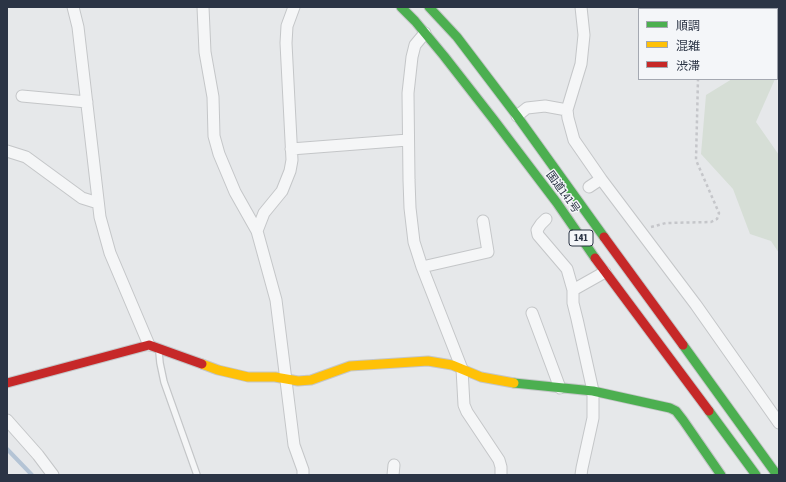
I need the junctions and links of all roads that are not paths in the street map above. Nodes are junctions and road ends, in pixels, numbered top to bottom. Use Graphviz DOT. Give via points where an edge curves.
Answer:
graph roads {
  1 [pos="73,7"];
  2 [pos="203,7"];
  3 [pos="294,7"];
  4 [pos="401,7"];
  5 [pos="429,7"];
  6 [pos="581,7"];
  7 [pos="425,33"];
  8 [pos="22,96"];
  9 [pos="87,102"];
  10 [pos="567,110"];
  11 [pos="517,116"];
  12 [pos="408,140"];
  13 [pos="7,150"];
  14 [pos="291,150"];
  15 [pos="601,179"];
  16 [pos="589,187"];
  17 [pos="98,203"];
  18 [pos="546,219"];
  19 [pos="483,221"];
  20 [pos="257,231"];
  21 [pos="422,267"];
  22 [pos="605,272"];
  23 [pos="573,290"];
  24 [pos="532,313"];
  25 [pos="154,346"];
  26 [pos="462,369"];
  27 [pos="286,378"];
  28 [pos="7,383"];
  29 [pos="560,388"];
  30 [pos="593,391"];
  31 [pos="7,420"];
  32 [pos="779,423"];
  33 [pos="53,475"];
  34 [pos="197,475"];
  35 [pos="303,475"];
  36 [pos="501,475"];
  37 [pos="581,475"];
  38 [pos="721,475"];
  39 [pos="756,475"];
  40 [pos="776,475"];
  1 -- 9 [label="street" via="78,27"];
  2 -- 20 [label="street" via="205,52 213,98 214,136 218,154 234,192"];
  3 -- 14 [label="street" via="286,43"];
  4 -- 7 [label="main road, 国道141号 / 141"];
  5 -- 11 [label="main road, 国道141号 / 141" via="457,37"];
  6 -- 10 [label="street" via="584,35 581,64"];
  7 -- 12 [label="street" via="415,45 412,57 408,93"];
  7 -- 22 [label="main road, 国道141号 / 141" via="490,114"];
  8 -- 9 [label="street"];
  9 -- 17 [label="street"];
  10 -- 11 [label="street" via="545,106 527,108"];
  10 -- 15 [label="street" via="574,140"];
  11 -- 40 [label="main road, 国道141号 / 141"];
  12 -- 14 [label="street"];
  12 -- 21 [label="street" via="410,208 414,242"];
  13 -- 17 [label="street" via="26,157 82,198"];
  14 -- 20 [label="street" via="288,180 264,213"];
  15 -- 16 [label="street"];
  15 -- 32 [label="street" via="696,305"];
  17 -- 25 [label="street" via="110,253"];
  18 -- 23 [label="street" via="537,230 538,235 568,269"];
  19 -- 21 [label="street" via="488,252"];
  20 -- 27 [label="street" via="276,300"];
  21 -- 26 [label="street"];
  22 -- 23 [label="street"];
  22 -- 39 [label="main road, 国道141号 / 141"];
  23 -- 30 [label="street"];
  24 -- 29 [label="street"];
  25 -- 27 [label="main road" via="218,370 248,377"];
  25 -- 28 [label="main road"];
  25 -- 34 [label="lane"];
  26 -- 27 [label="main road" via="428,360 350,366 311,380 298,381"];
  26 -- 29 [label="main road" via="481,377 511,383"];
  26 -- 36 [label="street" via="464,405 499,460"];
  27 -- 35 [label="street" via="294,445"];
  29 -- 30 [label="main road"];
  30 -- 37 [label="street" via="593,418"];
  30 -- 38 [label="main road" via="676,411"];
  31 -- 33 [label="street"];
}
